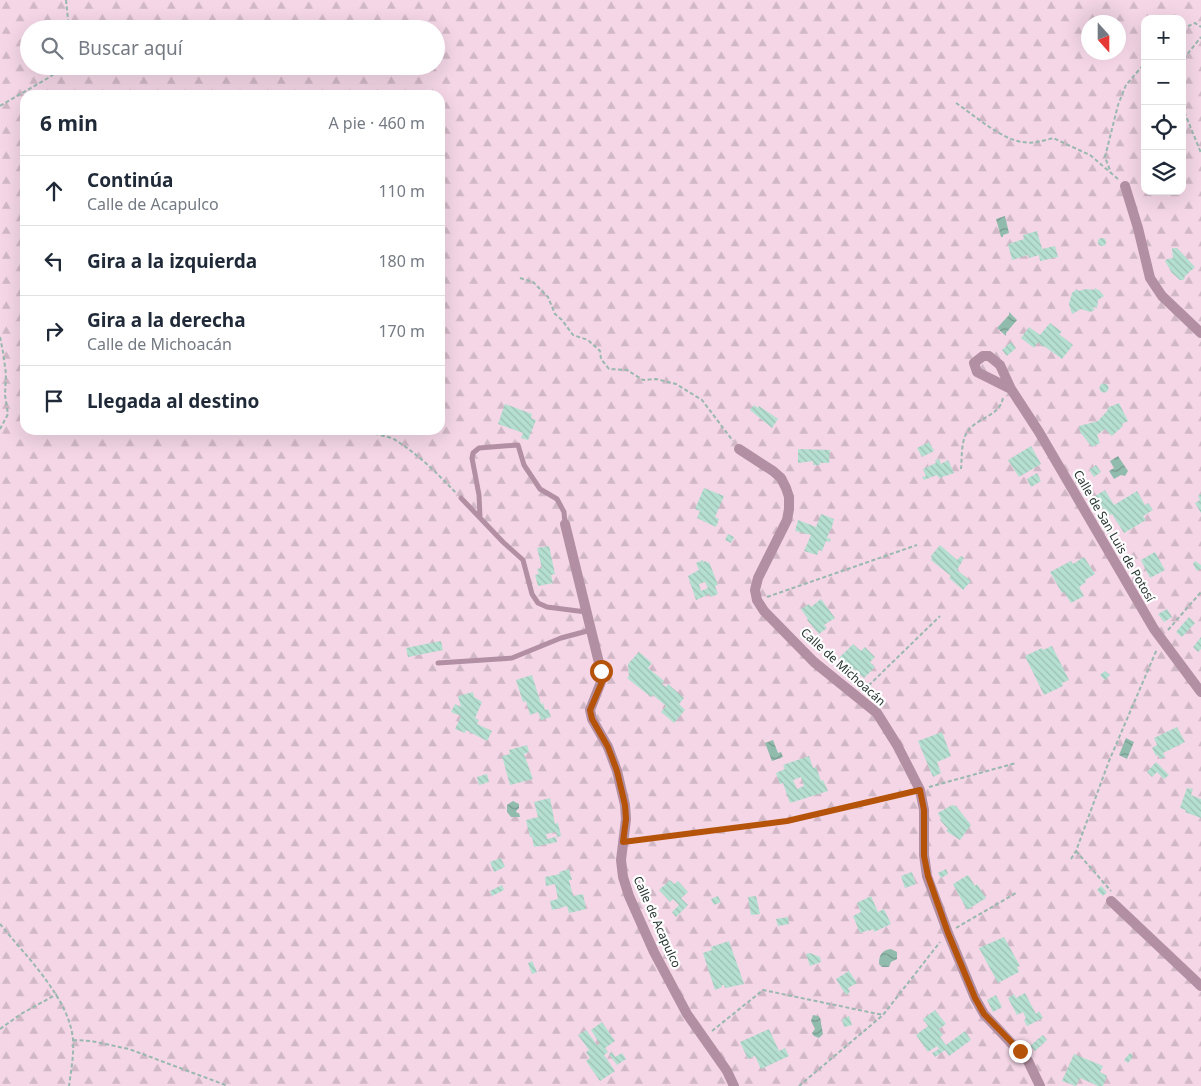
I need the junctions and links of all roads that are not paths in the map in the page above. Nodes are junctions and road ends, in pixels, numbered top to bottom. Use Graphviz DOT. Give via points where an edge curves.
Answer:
graph roads {
  1 [pos="1125,186"];
  2 [pos="1201,334"];
  3 [pos="1006,387"];
  4 [pos="738,449"];
  5 [pos="461,498"];
  6 [pos="480,517"];
  7 [pos="565,524"];
  8 [pos="586,612"];
  9 [pos="591,630"];
  10 [pos="438,663"];
  11 [pos="1201,692"];
  12 [pos="1111,901"];
  13 [pos="1201,986"];
  14 [pos="734,1086"];
  15 [pos="1040,1086"];
  1 -- 2 [label="street" via="1150,278 1162,296"];
  3 -- 11 [label="street, Calle de San Luis de Potosí" via="1039,432 1161,639"];
  4 -- 15 [label="street, Calle de Michoacán" via="773,471 789,498 787,520 758,578 757,600 814,662 876,713 884,724 920,790 928,876 975,998 984,1014 1028,1061"];
  5 -- 6 [label="lane"];
  6 -- 7 [label="lane" via="473,453 479,448 518,445 524,465 540,489 556,499 564,512"];
  6 -- 8 [label="lane" via="523,560 532,594 538,603"];
  7 -- 8 [label="street, Calle de Acapulco"];
  8 -- 9 [label="street, Calle de Acapulco"];
  9 -- 10 [label="lane" via="512,658"];
  9 -- 14 [label="street, Calle de Acapulco" via="602,682 590,710 608,747 625,805 621,860 628,896 688,1014"];
  12 -- 13 [label="street"];
}
